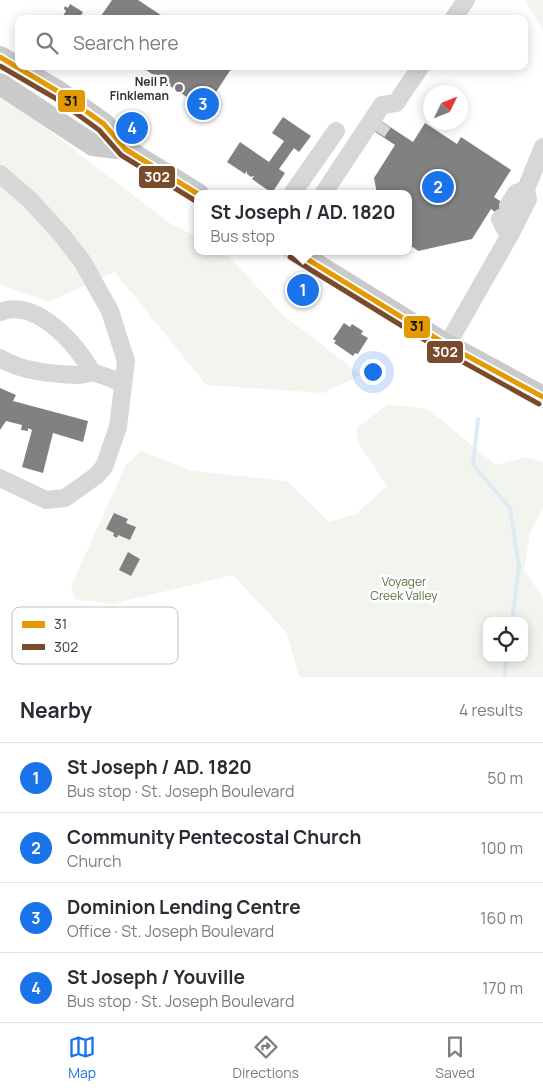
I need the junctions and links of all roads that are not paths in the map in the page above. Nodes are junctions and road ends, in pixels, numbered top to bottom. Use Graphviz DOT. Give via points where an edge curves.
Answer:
graph roads {
  1 [pos="466,0"];
  2 [pos="456,15"];
  3 [pos="0,41"];
  4 [pos="15,51"];
  5 [pos="0,56"];
  6 [pos="15,65"];
  7 [pos="23,70"];
  8 [pos="43,70"];
  9 [pos="418,70"];
  10 [pos="0,84"];
  11 [pos="59,92"];
  12 [pos="396,102"];
  13 [pos="336,131"];
  14 [pos="356,142"];
  15 [pos="543,147"];
  16 [pos="124,149"];
  17 [pos="0,174"];
  18 [pos="526,189"];
  19 [pos="295,190"];
  20 [pos="326,190"];
  21 [pos="194,192"];
  22 [pos="511,233"];
  23 [pos="301,255"];
  24 [pos="0,312"];
  25 [pos="447,345"];
  26 [pos="0,358"];
  27 [pos="92,372"];
  28 [pos="123,383"];
  29 [pos="543,397"];
  30 [pos="0,478"];
  1 -- 2 [label="lane"];
  3 -- 4 [label="main road"];
  5 -- 6 [label="main road"];
  7 -- 11 [label="main road"];
  8 -- 11 [label="main road"];
  9 -- 12 [label="lane"];
  10 -- 16 [label="main road" via="93,145"];
  11 -- 16 [label="main road" via="104,124"];
  12 -- 14 [label="lane" via="382,105"];
  12 -- 14 [label="lane" via="373,138"];
  13 -- 19 [label="lane"];
  14 -- 20 [label="lane"];
  15 -- 18 [label="lane"];
  16 -- 21 [label="main road"];
  17 -- 28 [label="lane" via="36,206 82,261 110,311 120,338 126,361"];
  18 -- 22 [label="lane" via="528,199"];
  18 -- 22 [label="lane" via="516,193 500,219 504,230"];
  22 -- 25 [label="lane"];
  23 -- 25 [label="main road"];
  24 -- 27 [label="lane" via="18,309 41,317 66,338"];
  25 -- 29 [label="main road"];
  26 -- 27 [label="lane" via="20,367 55,373 82,375"];
  27 -- 28 [label="lane"];
  28 -- 30 [label="lane" via="118,427 104,467 86,484 66,498 46,500"];
}
